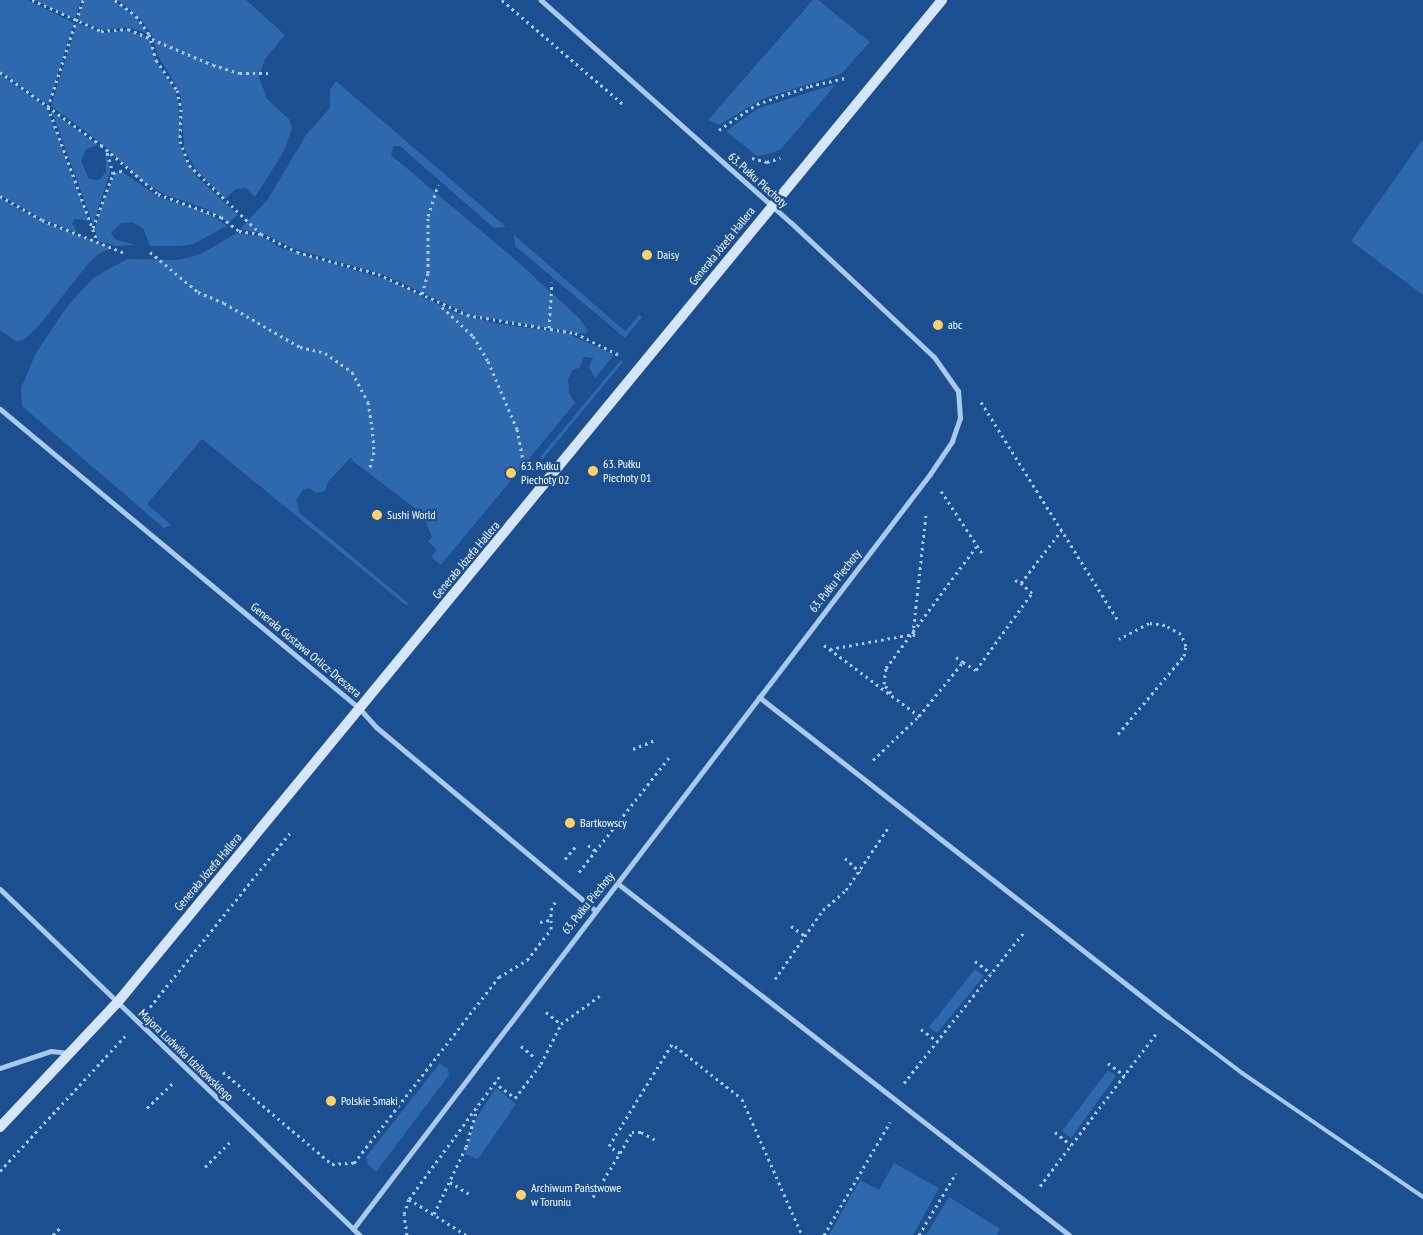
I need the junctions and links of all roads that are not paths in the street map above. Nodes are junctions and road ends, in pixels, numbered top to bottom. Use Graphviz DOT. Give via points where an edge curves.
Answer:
graph roads {
  1 [pos="541,0"];
  2 [pos="942,0"];
  3 [pos="772,206"];
  4 [pos="0,409"];
  5 [pos="760,697"];
  6 [pos="359,708"];
  7 [pos="617,883"];
  8 [pos="0,889"];
  9 [pos="594,910"];
  10 [pos="117,1003"];
  11 [pos="1168,1017"];
  12 [pos="72,1053"];
  13 [pos="0,1068"];
  14 [pos="0,1127"];
  15 [pos="1423,1197"];
  16 [pos="353,1229"];
  17 [pos="359,1235"];
  18 [pos="1069,1235"];
  1 -- 3 [label="street, 63. Pułku Piechoty"];
  2 -- 3 [label="street, Generała Józefa Hallera"];
  3 -- 5 [label="street, 63. Pułku Piechoty" via="948,373 958,391 960,418 952,441 930,474"];
  3 -- 6 [label="street, Generała Józefa Hallera"];
  4 -- 6 [label="street, Generała Gustawa Orlicz-Dreszera"];
  5 -- 7 [label="street, 63. Pułku Piechoty"];
  5 -- 11 [label="street"];
  6 -- 9 [label="street, Generała Gustawa Orlicz-Dreszera" via="376,727"];
  6 -- 10 [label="street, Generała Józefa Hallera"];
  7 -- 9 [label="street, 63. Pułku Piechoty"];
  7 -- 18 [label="street"];
  8 -- 10 [label="street, Majora Ludwika Idzikowskiego"];
  9 -- 16 [label="street, 63. Pułku Piechoty"];
  10 -- 12 [label="street, Generała Józefa Hallera"];
  10 -- 16 [label="street, Majora Ludwika Idzikowskiego"];
  11 -- 15 [label="lane" via="1242,1073"];
  12 -- 13 [label="street" via="51,1051"];
  12 -- 14 [label="street, Generała Józefa Hallera"];
  16 -- 17 [label="street, Majora Ludwika Idzikowskiego"];
}
